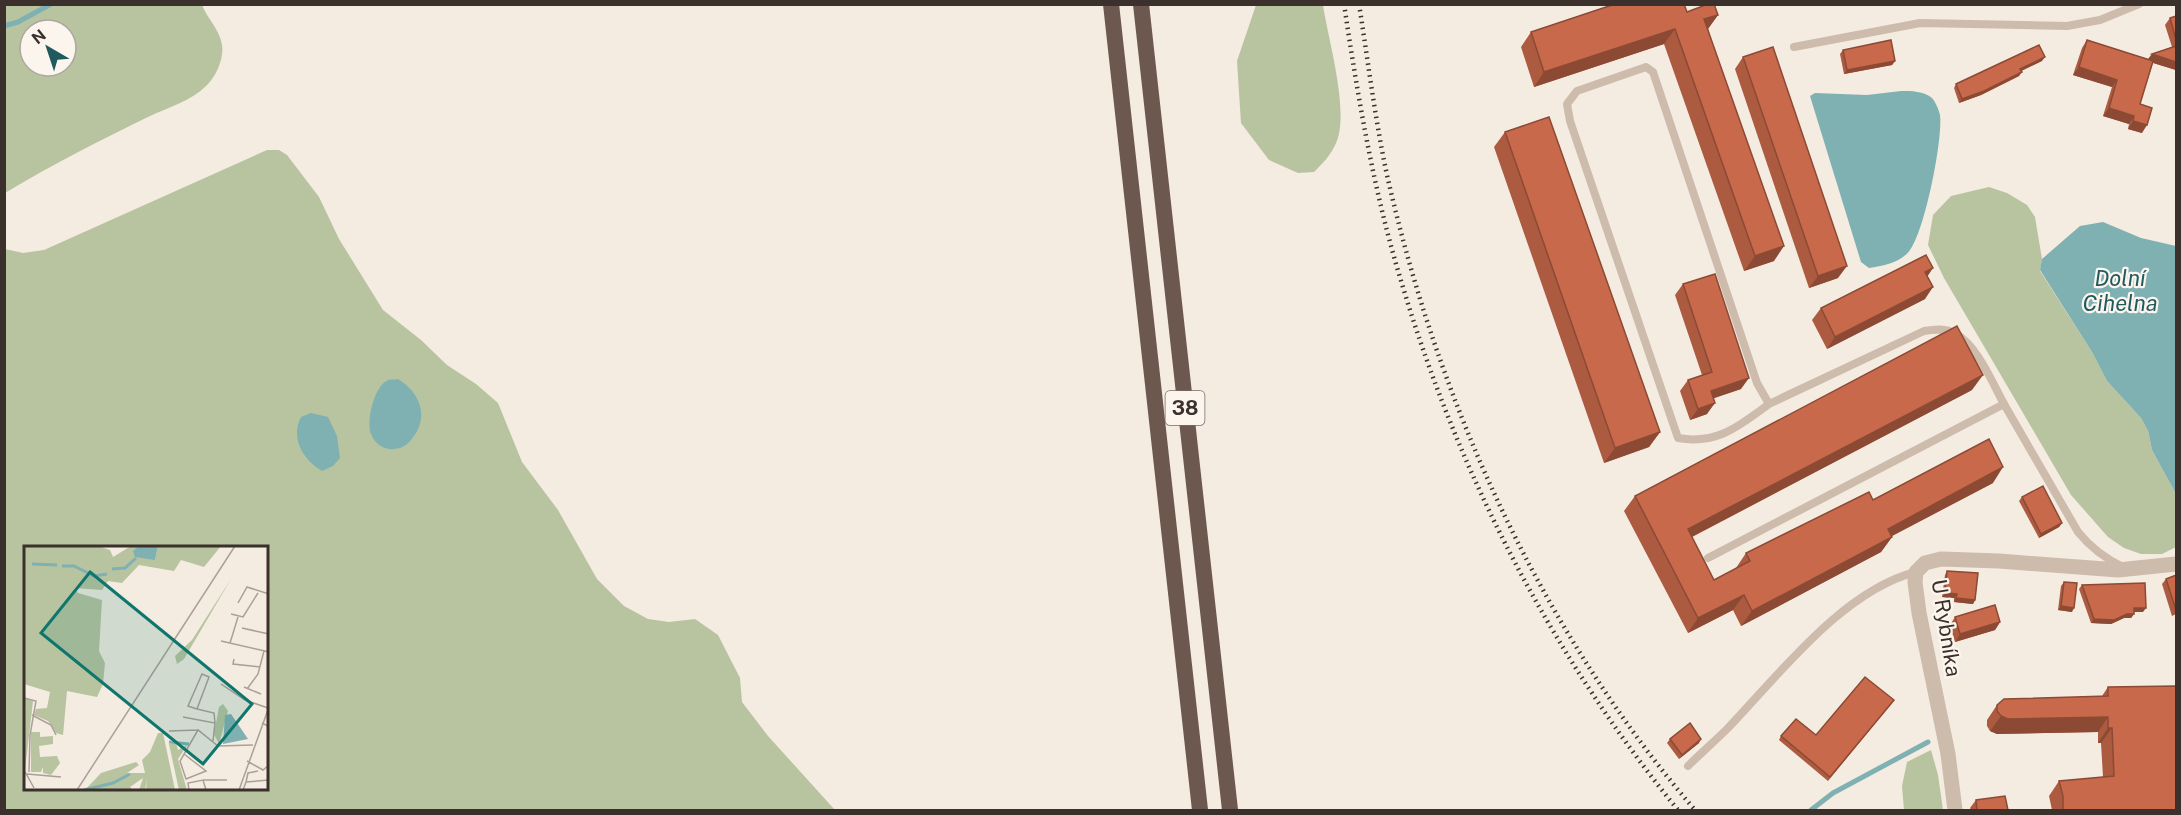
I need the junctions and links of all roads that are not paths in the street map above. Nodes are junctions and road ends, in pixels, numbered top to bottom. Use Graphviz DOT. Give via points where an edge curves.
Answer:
graph roads {
  1 [pos="1111,4"];
  2 [pos="1141,4"];
  3 [pos="2139,4"];
  4 [pos="1794,47"];
  5 [pos="1769,404"];
  6 [pos="2004,404"];
  7 [pos="1708,558"];
  8 [pos="2176,564"];
  9 [pos="2127,569"];
  10 [pos="1916,572"];
  11 [pos="1688,766"];
  12 [pos="1200,810"];
  13 [pos="1230,810"];
  14 [pos="1955,810"];
  1 -- 12 [label="highway, 38"];
  2 -- 13 [label="highway, 38"];
  3 -- 4 [label="lane" via="2100,20 2067,26 1920,23"];
  5 -- 5 [label="lane" via="1757,383 1653,72 1646,67 1577,91 1567,104 1570,121 1678,438 1715,438"];
  5 -- 6 [label="lane" via="1924,331 1938,329 1956,334 1971,346"];
  6 -- 7 [label="lane"];
  6 -- 9 [label="lane" via="2078,532 2090,547"];
  8 -- 9 [label="street, U Rybníka"];
  9 -- 10 [label="street, U Rybníka" via="1941,559 1925,563"];
  10 -- 11 [label="lane" via="1882,586 1819,633"];
  10 -- 14 [label="street, U Rybníka" via="1919,613 1948,754"];
}
